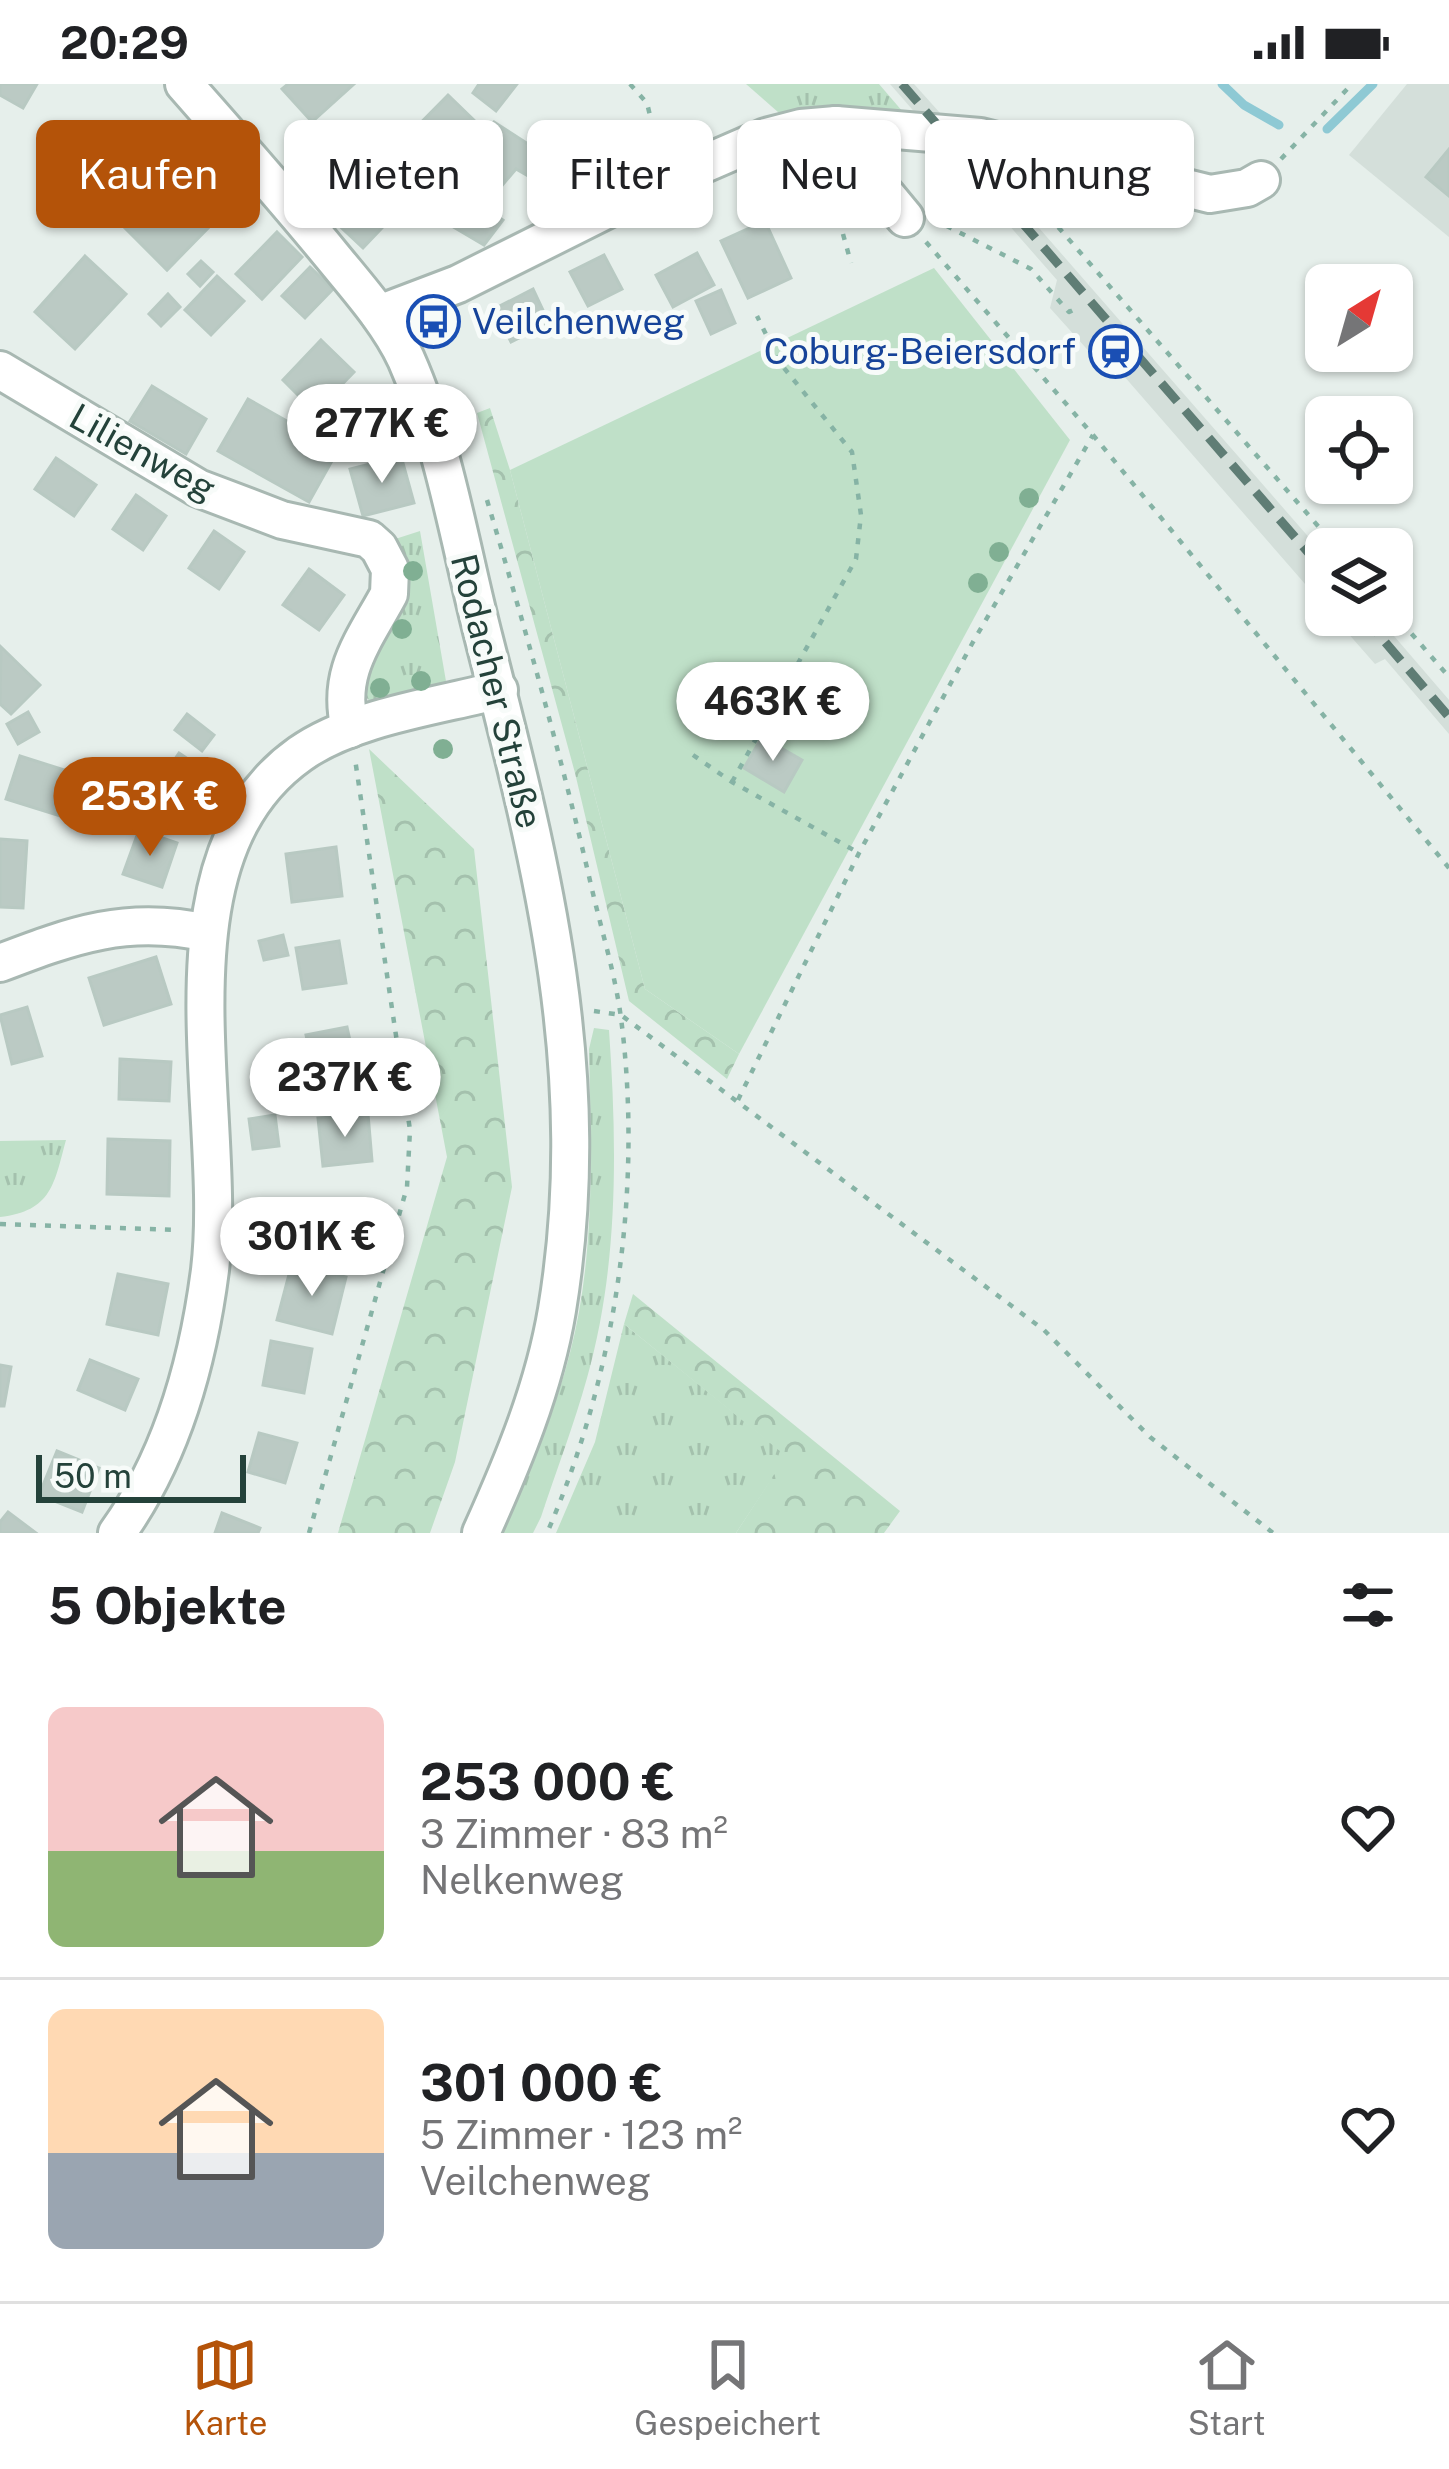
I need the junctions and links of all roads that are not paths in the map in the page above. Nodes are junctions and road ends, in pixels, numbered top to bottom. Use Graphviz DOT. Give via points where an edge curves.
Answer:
graph roads {
  1 [pos="184,84"];
  2 [pos="901,130"];
  3 [pos="737,150"];
  4 [pos="1261,180"];
  5 [pos="901,213"];
  6 [pos="905,218"];
  7 [pos="379,314"];
  8 [pos="0,370"];
  9 [pos="499,690"];
  10 [pos="350,729"];
  11 [pos="207,933"];
  12 [pos="0,963"];
  13 [pos="116,1533"];
  14 [pos="481,1533"];
  1 -- 7 [label="street, Rodacher Straße"];
  2 -- 4 [label="street" via="980,137 1210,194"];
  3 -- 7 [label="street"];
  5 -- 6 [label="street"];
  7 -- 9 [label="street, Rodacher Straße" via="433,434"];
  8 -- 10 [label="street, Lilienweg" via="198,488 282,520 357,534 379,548 391,581 347,673"];
  9 -- 10 [label="street"];
  9 -- 14 [label="street, Rodacher Straße" via="556,951 572,1168 556,1313 535,1399"];
  10 -- 11 [label="street" via="299,754 233,832"];
  11 -- 12 [label="street" via="142,925 89,931"];
  11 -- 13 [label="street" via="210,1268 193,1365 163,1455"];
}
